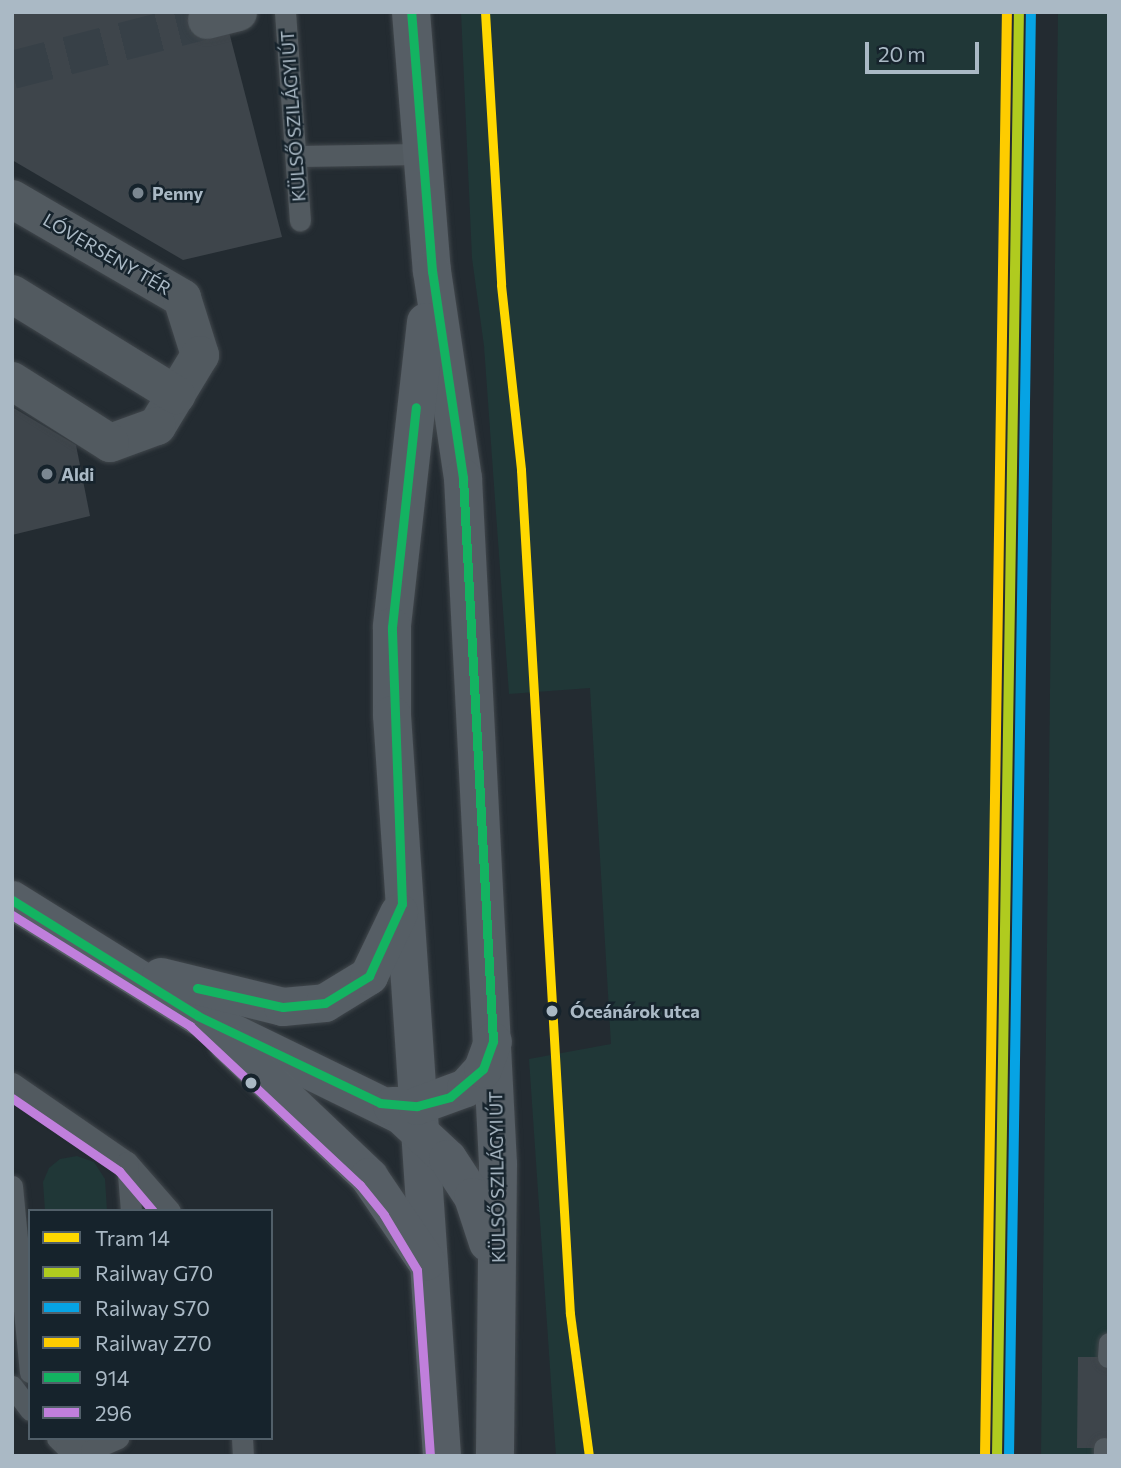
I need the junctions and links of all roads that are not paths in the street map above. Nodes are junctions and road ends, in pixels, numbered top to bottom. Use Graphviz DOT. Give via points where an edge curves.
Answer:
graph roads {
  1 [pos="285,12"];
  2 [pos="411,12"];
  3 [pos="422,153"];
  4 [pos="296,156"];
  5 [pos="12,199"];
  6 [pos="300,220"];
  7 [pos="432,271"];
  8 [pos="12,294"];
  9 [pos="12,381"];
  10 [pos="176,395"];
  11 [pos="12,900"];
  12 [pos="402,904"];
  13 [pos="111,961"];
  14 [pos="198,1016"];
  15 [pos="493,1041"];
  16 [pos="12,1083"];
  17 [pos="406,1113"];
  18 [pos="127,1162"];
  19 [pos="12,1186"];
  20 [pos="131,1209"];
  21 [pos="168,1209"];
  22 [pos="429,1266"];
  23 [pos="499,1284"];
  24 [pos="1109,1343"];
  25 [pos="28,1351"];
  26 [pos="1108,1357"];
  27 [pos="12,1386"];
  28 [pos="28,1407"];
  29 [pos="59,1440"];
  30 [pos="114,1440"];
  31 [pos="444,1450"];
  32 [pos="495,1456"];
  1 -- 4 [label="lane, KÜLSŐ SZILÁGYI ÚT"];
  2 -- 3 [label="street, KÜLSŐ SZILÁGYI ÚT"];
  3 -- 4 [label="lane"];
  3 -- 7 [label="street, KÜLSŐ SZILÁGYI ÚT"];
  4 -- 6 [label="lane, KÜLSŐ SZILÁGYI ÚT"];
  5 -- 10 [label="street, LÓVERSENY TÉR" via="182,298 200,355"];
  7 -- 12 [label="street, KÜLSŐ SZILÁGYI ÚT" via="392,627"];
  7 -- 15 [label="street, KÜLSŐ SZILÁGYI ÚT" via="463,478"];
  8 -- 10 [label="street"];
  9 -- 10 [label="street, LÓVERSENY TÉR" via="110,443 157,426"];
  11 -- 13 [label="street"];
  12 -- 13 [label="street" via="369,976 334,998 304,1007 214,993"];
  12 -- 17 [label="street, KÜLSŐ SZILÁGYI ÚT"];
  13 -- 14 [label="street"];
  14 -- 17 [label="street"];
  14 -- 22 [label="street" via="369,1177"];
  15 -- 17 [label="street" via="484,1069 466,1088"];
  15 -- 23 [label="street, KÜLSŐ SZILÁGYI ÚT"];
  16 -- 18 [label="lane"];
  17 -- 22 [label="street, KÜLSŐ SZILÁGYI ÚT"];
  17 -- 23 [label="street" via="448,1158 473,1197"];
  18 -- 20 [label="lane"];
  18 -- 21 [label="lane"];
  19 -- 25 [label="lane"];
  22 -- 31 [label="street, KÜLSŐ SZILÁGYI ÚT"];
  23 -- 32 [label="street, KÜLSŐ SZILÁGYI ÚT"];
  24 -- 26 [label="lane"];
  27 -- 28 [label="lane"];
  29 -- 30 [label="lane" via="65,1447 91,1450"];
}
